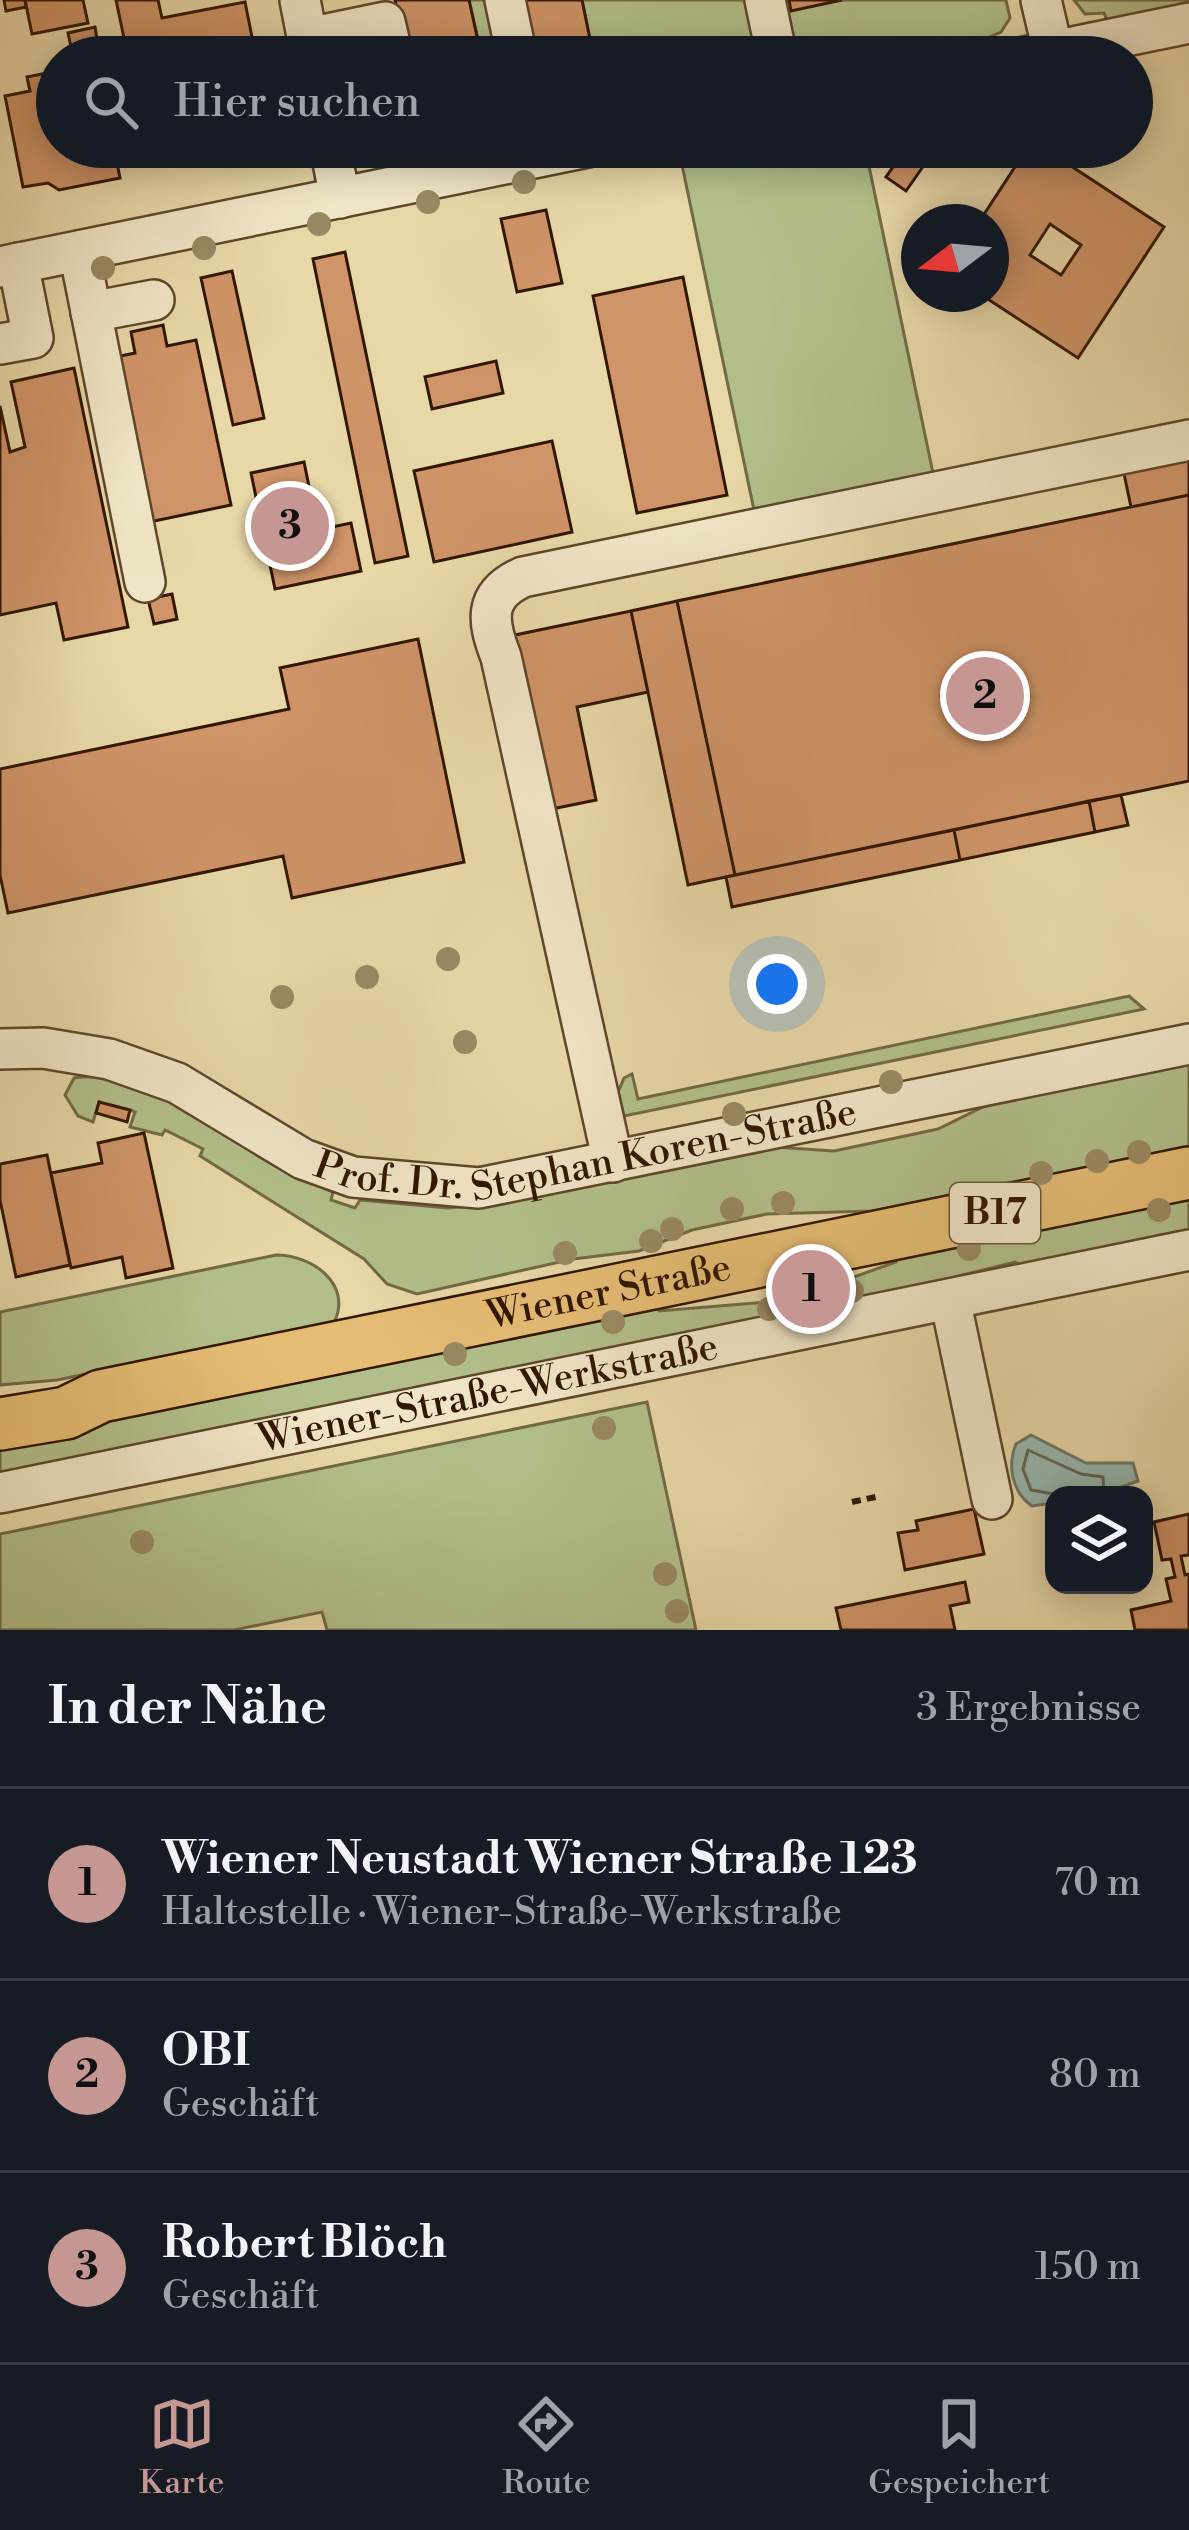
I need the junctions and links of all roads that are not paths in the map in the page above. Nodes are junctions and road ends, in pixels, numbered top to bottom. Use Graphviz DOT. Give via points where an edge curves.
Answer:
graph roads {
  1 [pos="505,0"];
  2 [pos="765,0"];
  3 [pos="1042,0"];
  4 [pos="1189,23"];
  5 [pos="306,32"];
  6 [pos="389,36"];
  7 [pos="513,36"];
  8 [pos="773,36"];
  9 [pos="1039,36"];
  10 [pos="1126,36"];
  11 [pos="334,168"];
  12 [pos="430,168"];
  13 [pos="340,198"];
  14 [pos="79,250"];
  15 [pos="9,265"];
  16 [pos="154,300"];
  17 [pos="91,312"];
  18 [pos="0,344"];
  19 [pos="1189,440"];
  20 [pos="146,582"];
  21 [pos="1189,1044"];
  22 [pos="0,1049"];
  23 [pos="613,1162"];
  24 [pos="1189,1173"];
  25 [pos="1189,1250"];
  26 [pos="950,1298"];
  27 [pos="0,1394"];
  28 [pos="101,1396"];
  29 [pos="0,1424"];
  30 [pos="0,1493"];
  31 [pos="992,1498"];
  1 -- 7 [label="street"];
  2 -- 8 [label="street"];
  3 -- 9 [label="street"];
  4 -- 10 [label="street"];
  5 -- 6 [label="street" via="386,22"];
  11 -- 13 [label="street"];
  12 -- 13 [label="street"];
  13 -- 14 [label="street"];
  14 -- 15 [label="street"];
  14 -- 17 [label="street"];
  15 -- 18 [label="street" via="33,338"];
  16 -- 17 [label="street"];
  17 -- 20 [label="street"];
  19 -- 23 [label="street" via="502,586 489,626"];
  21 -- 23 [label="street, Prof. Dr. Stephan Koren-Straße"];
  22 -- 23 [label="street, Prof. Dr. Stephan Koren-Straße" via="109,1059 177,1083 303,1159 352,1177 479,1188"];
  24 -- 28 [label="main road, Wiener Straße / B17"];
  25 -- 26 [label="street, Wiener-Straße-Werkstraße"];
  26 -- 30 [label="street, Wiener-Straße-Werkstraße"];
  26 -- 31 [label="street"];
  27 -- 28 [label="main road, Wiener Straße / B17" via="60,1388"];
  28 -- 29 [label="main road, Wiener Straße / B17" via="67,1413"];
}
